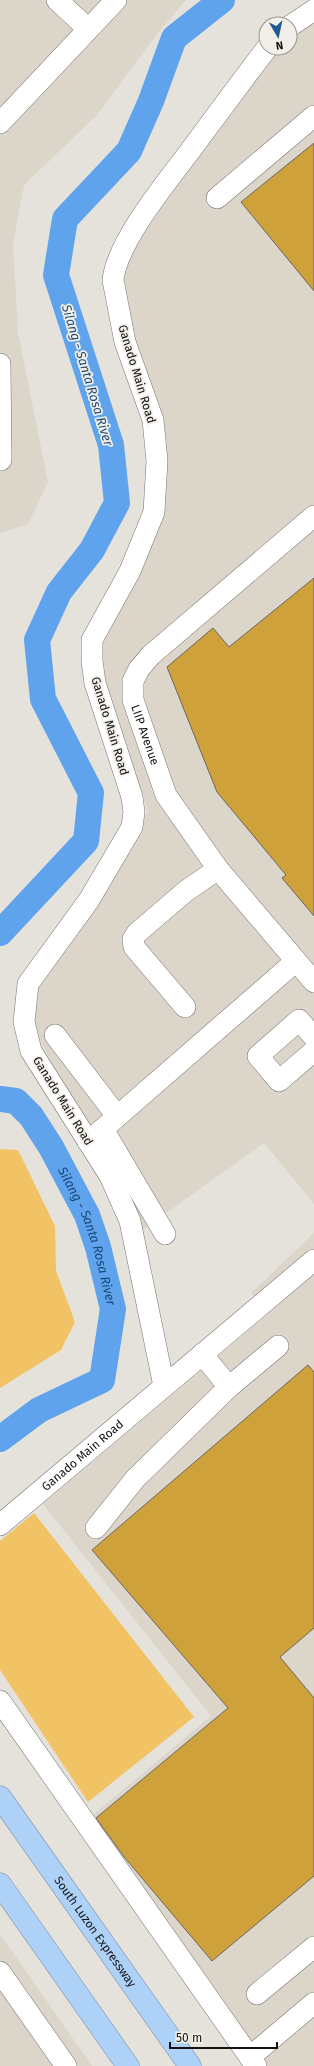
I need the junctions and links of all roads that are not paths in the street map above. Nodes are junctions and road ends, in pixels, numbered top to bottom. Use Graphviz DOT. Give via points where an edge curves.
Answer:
graph roads {
  1 [pos="57,0"];
  2 [pos="116,0"];
  3 [pos="314,10"];
  4 [pos="298,21"];
  5 [pos="88,29"];
  6 [pos="261,56"];
  7 [pos="314,116"];
  8 [pos="0,123"];
  9 [pos="217,198"];
  10 [pos="0,364"];
  11 [pos="1,460"];
  12 [pos="314,516"];
  13 [pos="218,869"];
  14 [pos="296,961"];
  15 [pos="314,982"];
  16 [pos="184,1007"];
  17 [pos="55,1035"];
  18 [pos="314,1038"];
  19 [pos="314,1051"];
  20 [pos="103,1129"];
  21 [pos="165,1234"];
  22 [pos="314,1260"];
  23 [pos="278,1346"];
  24 [pos="202,1354"];
  25 [pos="164,1386"];
  26 [pos="229,1387"];
  27 [pos="0,1525"];
  28 [pos="96,1528"];
  29 [pos="0,1701"];
  30 [pos="0,1797"];
  31 [pos="0,1884"];
  32 [pos="314,1948"];
  33 [pos="0,1972"];
  34 [pos="257,1994"];
  35 [pos="314,2004"];
  36 [pos="253,2062"];
  37 [pos="66,2066"];
  38 [pos="128,2066"];
  39 [pos="190,2066"];
  1 -- 5 [label="street"];
  2 -- 5 [label="street"];
  3 -- 4 [label="street"];
  5 -- 8 [label="street"];
  6 -- 20 [label="street, Ganado Main Road" via="166,182 125,243 114,270 113,280 125,342 153,420 156,461 154,512 130,571 92,640 92,661 95,683 132,796 134,812 132,826 89,900 28,984 24,1022 31,1051"];
  7 -- 9 [label="street"];
  10 -- 11 [label="street"];
  12 -- 13 [label="street, LIIP Avenue" via="151,655 133,681 133,700 166,795"];
  13 -- 14 [label="street, LIIP Avenue"];
  13 -- 16 [label="street" via="186,891 137,933 133,940 134,948"];
  14 -- 15 [label="street, LIIP Avenue"];
  14 -- 20 [label="street"];
  17 -- 20 [label="street"];
  18 -- 19 [label="street" via="299,1020 258,1056 279,1081"];
  20 -- 21 [label="street"];
  20 -- 25 [label="street, Ganado Main Road" via="110,1176 130,1222"];
  22 -- 24 [label="street, Ganado Main Road"];
  23 -- 26 [label="street"];
  24 -- 25 [label="street, Ganado Main Road"];
  24 -- 26 [label="street"];
  25 -- 27 [label="street, Ganado Main Road"];
  26 -- 28 [label="street" via="134,1479"];
  29 -- 36 [label="street"];
  30 -- 39 [label="highway, South Luzon Expressway"];
  31 -- 38 [label="highway"];
  32 -- 34 [label="street"];
  33 -- 37 [label="street"];
  35 -- 36 [label="street"];
}
